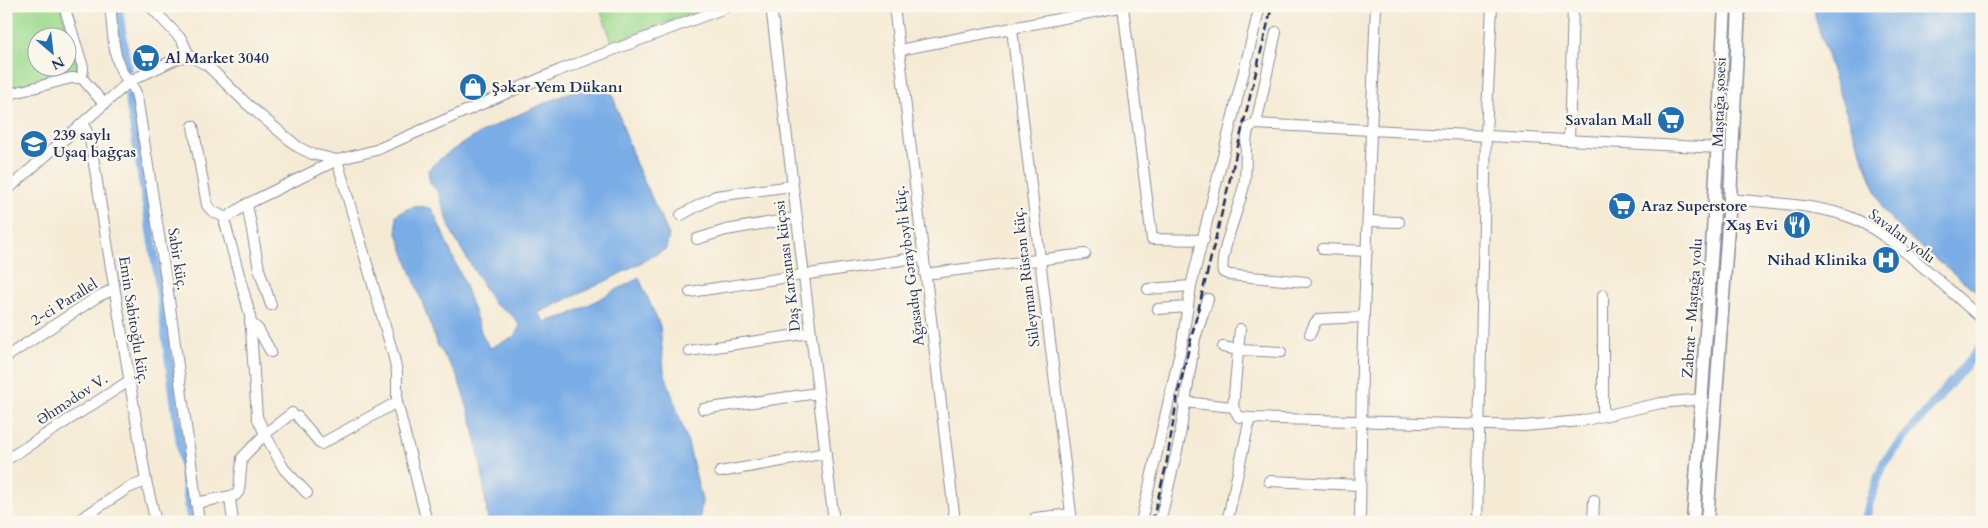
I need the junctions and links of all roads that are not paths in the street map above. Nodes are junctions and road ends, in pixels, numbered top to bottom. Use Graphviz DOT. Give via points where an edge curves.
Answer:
graph roads {
  1 [pos="64,6"];
  2 [pos="110,6"];
  3 [pos="150,6"];
  4 [pos="730,6"];
  5 [pos="771,6"];
  6 [pos="894,6"];
  7 [pos="1124,6"];
  8 [pos="1260,6"];
  9 [pos="1376,6"];
  10 [pos="1492,6"];
  11 [pos="1573,6"];
  12 [pos="1725,6"];
  13 [pos="1739,6"];
  14 [pos="1012,29"];
  15 [pos="1276,32"];
  16 [pos="899,50"];
  17 [pos="189,56"];
  18 [pos="82,78"];
  19 [pos="130,81"];
  20 [pos="6,95"];
  21 [pos="104,104"];
  22 [pos="83,123"];
  23 [pos="1256,124"];
  24 [pos="193,126"];
  25 [pos="1370,130"];
  26 [pos="1486,135"];
  27 [pos="1569,140"];
  28 [pos="1719,148"];
  29 [pos="337,160"];
  30 [pos="792,186"];
  31 [pos="7,188"];
  32 [pos="1715,198"];
  33 [pos="1730,199"];
  34 [pos="247,204"];
  35 [pos="682,215"];
  36 [pos="226,218"];
  37 [pos="796,218"];
  38 [pos="1368,221"];
  39 [pos="1399,222"];
  40 [pos="697,239"];
  41 [pos="1204,240"];
  42 [pos="1322,249"];
  43 [pos="1367,251"];
  44 [pos="1085,254"];
  45 [pos="922,257"];
  46 [pos="1038,260"];
  47 [pos="925,274"];
  48 [pos="803,275"];
  49 [pos="1306,282"];
  50 [pos="1191,286"];
  51 [pos="114,289"];
  52 [pos="1148,289"];
  53 [pos="690,292"];
  54 [pos="1603,295"];
  55 [pos="1208,299"];
  56 [pos="271,305"];
  57 [pos="1188,307"];
  58 [pos="1158,309"];
  59 [pos="1364,317"];
  60 [pos="1982,319"];
  61 [pos="250,322"];
  62 [pos="1240,329"];
  63 [pos="810,333"];
  64 [pos="1310,334"];
  65 [pos="1223,347"];
  66 [pos="1239,350"];
  67 [pos="689,351"];
  68 [pos="271,352"];
  69 [pos="1281,352"];
  70 [pos="6,357"];
  71 [pos="129,380"];
  72 [pos="818,394"];
  73 [pos="1703,400"];
  74 [pos="397,402"];
  75 [pos="1184,402"];
  76 [pos="1232,406"];
  77 [pos="703,409"];
  78 [pos="1603,416"];
  79 [pos="1250,418"];
  80 [pos="1360,420"];
  81 [pos="1478,424"];
  82 [pos="265,434"];
  83 [pos="826,453"];
  84 [pos="6,460"];
  85 [pos="720,472"];
  86 [pos="146,481"];
  87 [pos="1269,481"];
  88 [pos="1360,485"];
  89 [pos="307,492"];
  90 [pos="230,498"];
  91 [pos="1594,500"];
  92 [pos="196,503"];
  93 [pos="1035,518"];
  94 [pos="1071,518"];
  95 [pos="76,522"];
  96 [pos="156,522"];
  97 [pos="199,522"];
  98 [pos="233,522"];
  99 [pos="427,522"];
  100 [pos="834,522"];
  101 [pos="955,522"];
  102 [pos="1141,522"];
  103 [pos="1160,522"];
  104 [pos="1227,522"];
  105 [pos="1360,522"];
  106 [pos="1478,522"];
  107 [pos="1593,522"];
  108 [pos="1693,522"];
  109 [pos="1707,522"];
  1 -- 18 [label="street" via="83,68"];
  2 -- 19 [label="street, Sabir küç." via="118,60"];
  3 -- 17 [label="street" via="182,40"];
  4 -- 29 [label="street" via="560,70 376,150"];
  5 -- 30 [label="street, Daş Karxanası küçəsi"];
  6 -- 16 [label="street, Ağasadıq Gəraybəyli küç."];
  7 -- 14 [label="street"];
  7 -- 41 [label="street" via="1152,239"];
  8 -- 41 [label="street"];
  9 -- 25 [label="street"];
  10 -- 26 [label="street"];
  11 -- 27 [label="street"];
  12 -- 28 [label="main road, Zabrat - Maştağa yolu"];
  13 -- 33 [label="main road, Maştağa şosesi"];
  14 -- 16 [label="street"];
  14 -- 46 [label="street, Süleyman Rüstən küç."];
  15 -- 23 [label="street"];
  16 -- 45 [label="street, Ağasadıq Gəraybəyli küç."];
  17 -- 19 [label="street" via="168,61"];
  17 -- 29 [label="street" via="207,65 289,141 312,154"];
  18 -- 20 [label="street"];
  18 -- 21 [label="street"];
  19 -- 21 [label="street"];
  19 -- 92 [label="street, Sabir küç." via="138,97"];
  21 -- 22 [label="street"];
  22 -- 31 [label="street"];
  22 -- 51 [label="street, Emin Sabitoğlu küç." via="90,138"];
  23 -- 25 [label="street"];
  23 -- 49 [label="street" via="1247,132 1244,185 1223,272"];
  24 -- 36 [label="street" via="207,205"];
  25 -- 26 [label="street"];
  25 -- 38 [label="street"];
  26 -- 27 [label="street"];
  26 -- 81 [label="street"];
  27 -- 28 [label="street"];
  28 -- 32 [label="main road, Zabrat - Maştağa yolu"];
  29 -- 34 [label="street"];
  29 -- 74 [label="street" via="393,354"];
  30 -- 35 [label="street" via="716,196"];
  30 -- 37 [label="street, Daş Karxanası küçəsi"];
  32 -- 33 [label="main road"];
  32 -- 73 [label="main road, Zabrat - Maştağa yolu"];
  33 -- 60 [label="street, Savalan yolu" via="1798,207 1854,219 1887,240"];
  33 -- 109 [label="main road, Maştağa şosesi"];
  34 -- 36 [label="street"];
  34 -- 56 [label="street" via="259,269"];
  36 -- 61 [label="street"];
  37 -- 40 [label="street" via="726,230"];
  37 -- 48 [label="street, Daş Karxanası küçəsi"];
  38 -- 39 [label="street"];
  38 -- 43 [label="street"];
  41 -- 50 [label="street"];
  42 -- 43 [label="street"];
  43 -- 59 [label="street"];
  44 -- 46 [label="street"];
  45 -- 47 [label="street, Ağasadıq Gəraybəyli küç."];
  45 -- 48 [label="street"];
  46 -- 47 [label="street"];
  46 -- 94 [label="street, Süleyman Rüstən küç."];
  47 -- 101 [label="street, Ağasadıq Gəraybəyli küç."];
  48 -- 53 [label="street"];
  48 -- 63 [label="street, Daş Karxanası küçəsi"];
  50 -- 52 [label="street"];
  50 -- 57 [label="street"];
  51 -- 70 [label="street, 2-ci Parallel"];
  51 -- 71 [label="street, Emin Sabitoğlu küç."];
  54 -- 78 [label="street"];
  55 -- 75 [label="street" via="1195,338"];
  57 -- 58 [label="street"];
  57 -- 102 [label="street"];
  59 -- 64 [label="street" via="1319,319"];
  59 -- 80 [label="street"];
  61 -- 68 [label="street" via="258,329"];
  61 -- 82 [label="street" via="256,408"];
  62 -- 66 [label="street"];
  63 -- 67 [label="street"];
  63 -- 72 [label="street, Daş Karxanası küçəsi"];
  65 -- 66 [label="street"];
  66 -- 69 [label="street"];
  66 -- 76 [label="street"];
  71 -- 84 [label="street, Əhmədov V."];
  71 -- 86 [label="street, Emin Sabitoğlu küç."];
  72 -- 77 [label="street"];
  72 -- 83 [label="street, Daş Karxanası küçəsi"];
  73 -- 78 [label="street" via="1661,403"];
  73 -- 108 [label="main road, Zabrat - Maştağa yolu"];
  74 -- 82 [label="street" via="321,444 295,415"];
  74 -- 99 [label="street"];
  75 -- 76 [label="street"];
  75 -- 103 [label="street" via="1179,442"];
  76 -- 79 [label="street" via="1239,417"];
  78 -- 81 [label="street" via="1551,424"];
  79 -- 80 [label="street"];
  79 -- 104 [label="street"];
  80 -- 81 [label="street"];
  80 -- 88 [label="street"];
  81 -- 106 [label="street"];
  82 -- 89 [label="street" via="284,469"];
  82 -- 90 [label="street" via="242,458 239,491"];
  83 -- 85 [label="street"];
  83 -- 100 [label="street, Daş Karxanası küçəsi"];
  86 -- 95 [label="street" via="128,488"];
  86 -- 96 [label="street, Emin Sabitoğlu küç."];
  87 -- 88 [label="street"];
  88 -- 105 [label="street"];
  90 -- 92 [label="street"];
  90 -- 98 [label="street"];
  91 -- 107 [label="street"];
  92 -- 97 [label="street, Sabir küç."];
  93 -- 94 [label="street"];
}
